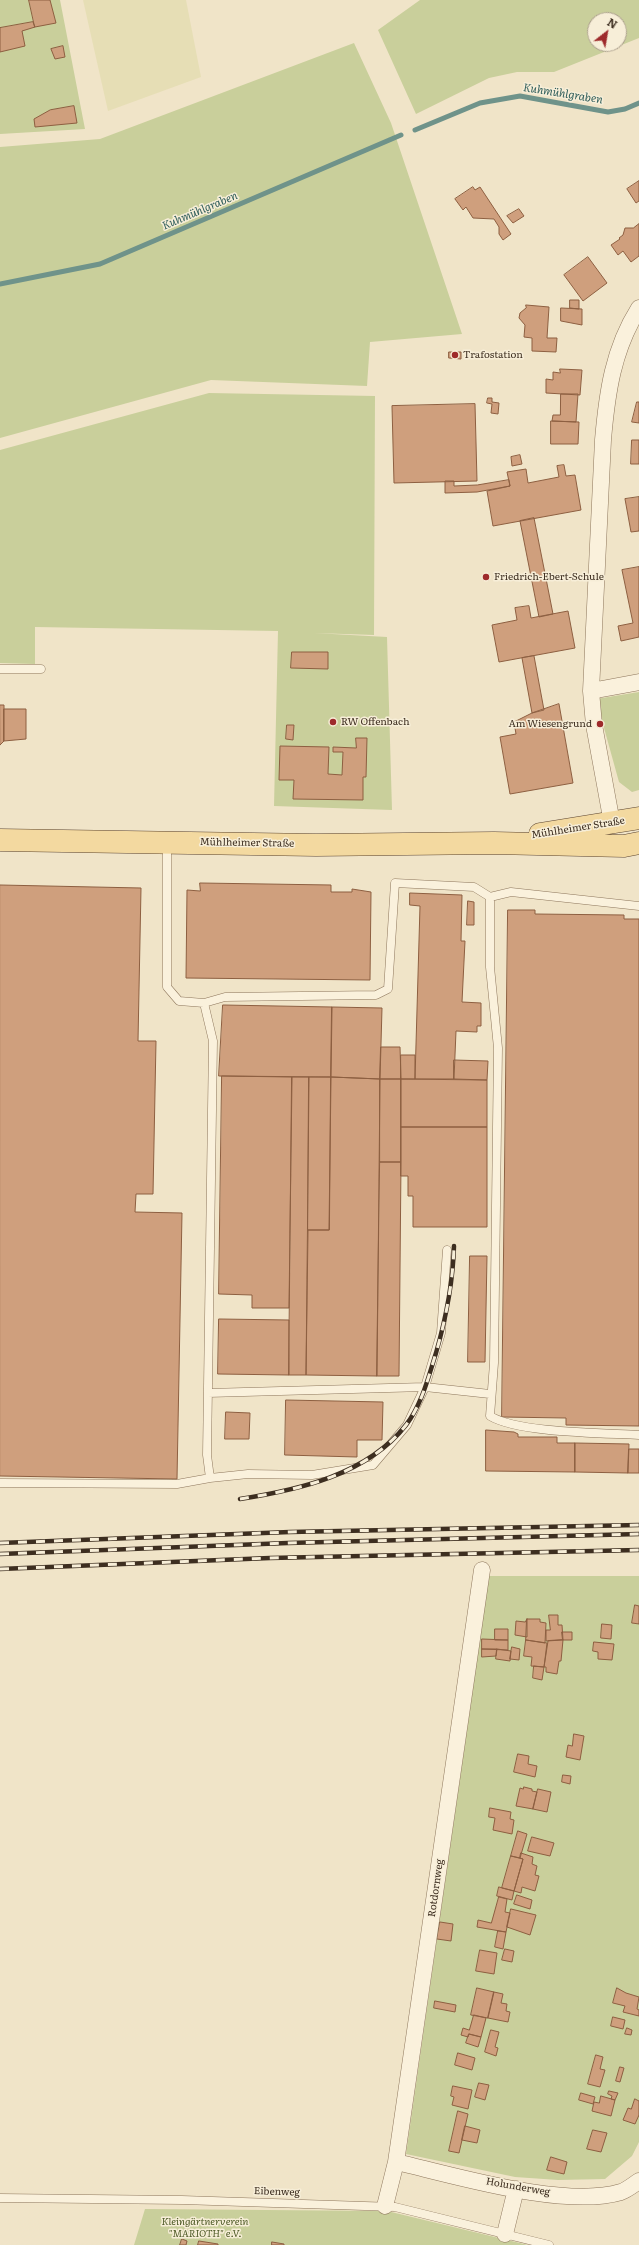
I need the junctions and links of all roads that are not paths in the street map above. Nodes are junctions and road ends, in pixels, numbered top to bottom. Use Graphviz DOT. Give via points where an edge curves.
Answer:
graph roads {
  1 [pos="639,308"];
  2 [pos="0,669"];
  3 [pos="41,669"];
  4 [pos="639,682"];
  5 [pos="591,691"];
  6 [pos="639,818"];
  7 [pos="612,823"];
  8 [pos="0,840"];
  9 [pos="168,842"];
  10 [pos="494,843"];
  11 [pos="634,846"];
  12 [pos="490,897"];
  13 [pos="639,906"];
  14 [pos="204,1003"];
  15 [pos="448,1250"];
  16 [pos="426,1387"];
  17 [pos="208,1394"];
  18 [pos="490,1394"];
  19 [pos="639,1435"];
  20 [pos="210,1478"];
  21 [pos="0,1483"];
  22 [pos="482,1570"];
  23 [pos="396,2162"];
  24 [pos="639,2181"];
  25 [pos="516,2189"];
  26 [pos="0,2198"];
  27 [pos="385,2206"];
  28 [pos="504,2234"];
  29 [pos="549,2245"];
  1 -- 5 [label="street" via="619,348 606,405"];
  2 -- 3 [label="lane"];
  4 -- 5 [label="street"];
  5 -- 7 [label="street" via="594,725"];
  6 -- 7 [label="main road, Mühlheimer Straße"];
  7 -- 10 [label="main road, Mühlheimer Straße"];
  8 -- 9 [label="main road, Mühlheimer Straße"];
  9 -- 10 [label="main road, Mühlheimer Straße" via="316,845"];
  9 -- 14 [label="lane" via="167,987 179,1000"];
  10 -- 11 [label="main road, Mühlheimer Straße"];
  12 -- 13 [label="lane" via="510,892"];
  12 -- 14 [label="lane" via="474,887 395,884 388,990 376,995 225,997"];
  12 -- 18 [label="lane" via="490,967 498,1048 494,1363"];
  14 -- 17 [label="lane" via="213,1041"];
  15 -- 16 [label="lane" via="441,1334"];
  16 -- 17 [label="lane"];
  16 -- 18 [label="lane"];
  16 -- 20 [label="lane" via="407,1425 373,1464 312,1475 248,1474"];
  17 -- 20 [label="lane" via="207,1455"];
  18 -- 19 [label="lane" via="490,1416 499,1422 536,1428"];
  20 -- 21 [label="lane" via="177,1484"];
  22 -- 23 [label="street, Rotdornweg"];
  23 -- 25 [label="street, Holunderweg"];
  23 -- 27 [label="street, Rotdornweg"];
  24 -- 25 [label="street, Holunderweg" via="622,2191 593,2196"];
  25 -- 28 [label="street"];
  26 -- 27 [label="lane, Eibenweg" via="100,2198"];
  27 -- 28 [label="lane, Eibenweg" via="411,2210"];
  28 -- 29 [label="lane, Eibenweg"];
}
